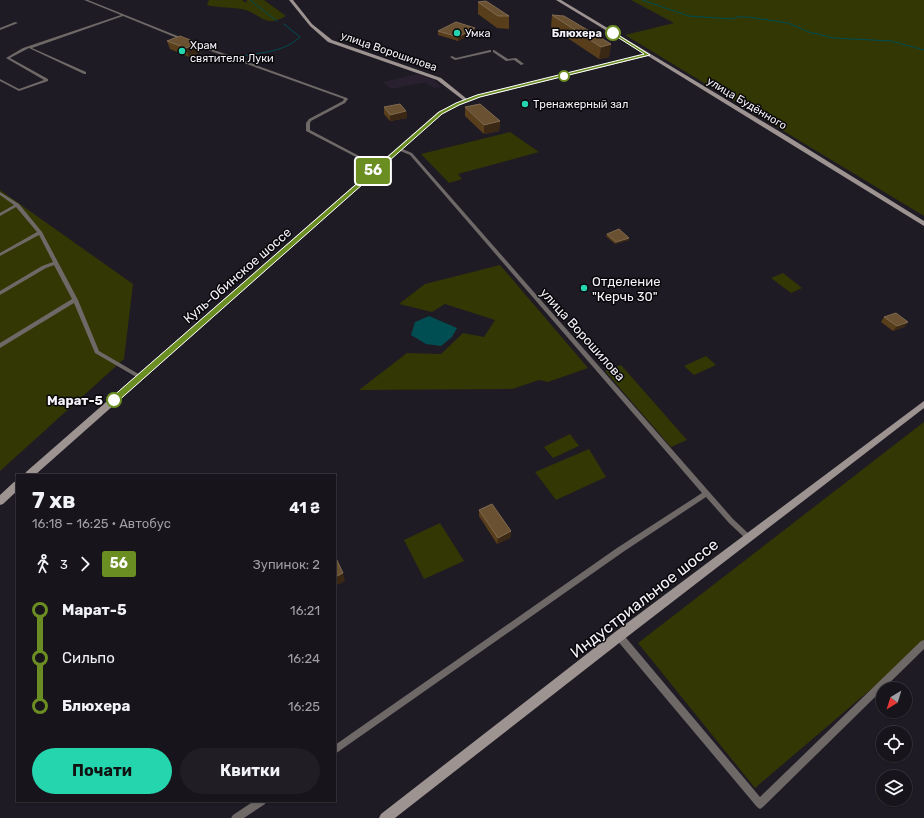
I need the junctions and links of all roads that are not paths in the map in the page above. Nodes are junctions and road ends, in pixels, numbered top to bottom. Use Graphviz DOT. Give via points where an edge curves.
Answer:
graph roads {
  1 [pos="84,0"];
  2 [pos="291,0"];
  3 [pos="558,0"];
  4 [pos="122,16"];
  5 [pos="16,23"];
  6 [pos="0,28"];
  7 [pos="30,48"];
  8 [pos="648,55"];
  9 [pos="452,57"];
  10 [pos="522,64"];
  11 [pos="85,74"];
  12 [pos="0,80"];
  13 [pos="466,100"];
  14 [pos="398,149"];
  15 [pos="378,167"];
  16 [pos="0,193"];
  17 [pos="17,205"];
  18 [pos="0,215"];
  19 [pos="924,224"];
  20 [pos="40,232"];
  21 [pos="0,255"];
  22 [pos="55,263"];
  23 [pos="0,293"];
  24 [pos="75,300"];
  25 [pos="0,346"];
  26 [pos="140,377"];
  27 [pos="924,404"];
  28 [pos="30,474"];
  29 [pos="16,486"];
  30 [pos="706,493"];
  31 [pos="0,501"];
  32 [pos="748,537"];
  33 [pos="619,636"];
  34 [pos="924,644"];
  35 [pos="336,749"];
  36 [pos="260,802"];
  37 [pos="236,818"];
  38 [pos="385,818"];
  1 -- 4 [label="street"];
  2 -- 13 [label="main road, улица Ворошилова" via="311,25 330,41 439,79"];
  3 -- 8 [label="main road, улица Будённого"];
  4 -- 7 [label="street"];
  4 -- 15 [label="street" via="346,99 310,120 308,132"];
  5 -- 6 [label="street"];
  7 -- 11 [label="street"];
  7 -- 12 [label="street" via="12,54 8,59 47,80 19,90"];
  8 -- 13 [label="main road, Куль-Обинское шоссе"];
  8 -- 19 [label="main road, улица Будённого"];
  9 -- 10 [label="street" via="455,59 492,51 507,60 515,59"];
  13 -- 14 [label="main road, Куль-Обинское шоссе" via="434,117"];
  14 -- 15 [label="main road, Куль-Обинское шоссе"];
  14 -- 30 [label="street, улица Ворошилова" via="411,154"];
  15 -- 26 [label="main road, Куль-Обинское шоссе"];
  16 -- 17 [label="street"];
  17 -- 18 [label="street"];
  17 -- 20 [label="street"];
  20 -- 21 [label="street"];
  20 -- 22 [label="street"];
  22 -- 23 [label="street"];
  22 -- 24 [label="street"];
  24 -- 25 [label="street"];
  24 -- 26 [label="street" via="97,352"];
  26 -- 28 [label="main road, Куль-Обинское шоссе"];
  27 -- 32 [label="main road, Индустриальное шоссе"];
  29 -- 31 [label="main road"];
  30 -- 32 [label="street, улица Ворошилова"];
  30 -- 35 [label="street" via="620,550"];
  32 -- 33 [label="main road, Индустриальное шоссе"];
  33 -- 34 [label="street" via="760,804"];
  33 -- 38 [label="main road, Индустриальное шоссе"];
  36 -- 37 [label="street"];
}
